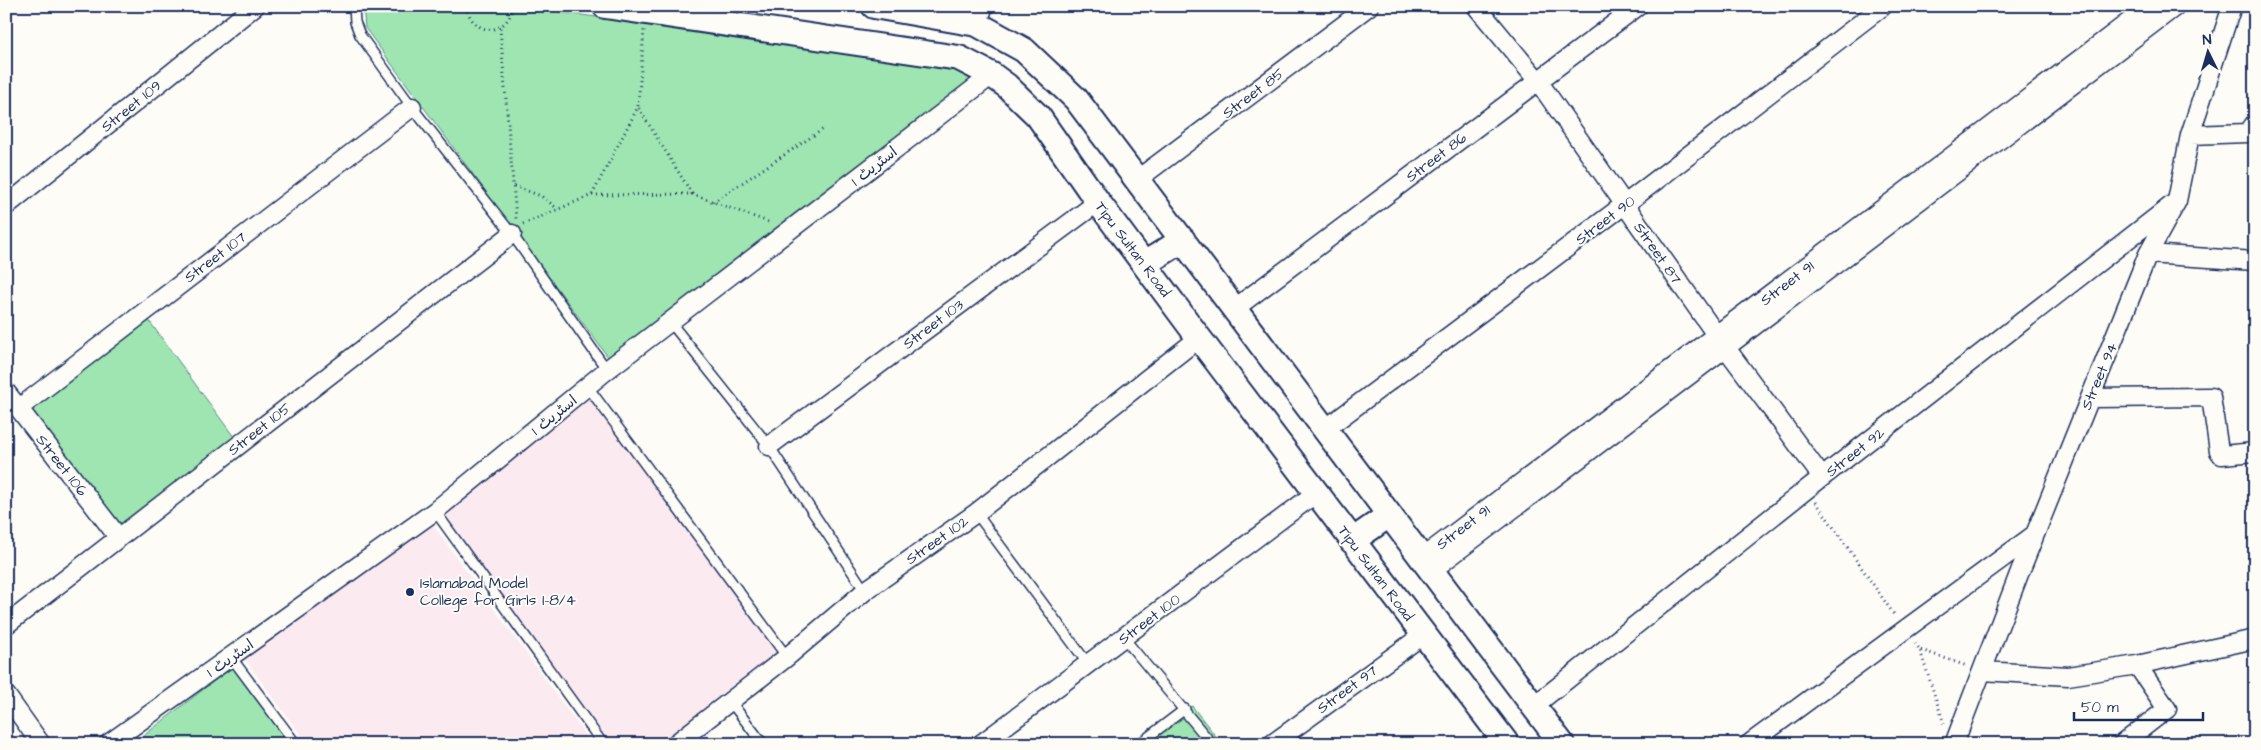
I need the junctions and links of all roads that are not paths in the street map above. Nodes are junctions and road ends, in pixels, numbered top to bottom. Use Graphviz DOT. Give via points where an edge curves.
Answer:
graph roads {
  1 [pos="255,6"];
  2 [pos="354,6"];
  3 [pos="604,6"];
  4 [pos="874,6"];
  5 [pos="1369,6"];
  6 [pos="1476,6"];
  7 [pos="1638,6"];
  8 [pos="1883,6"];
  9 [pos="2150,6"];
  10 [pos="2176,6"];
  11 [pos="2232,6"];
  12 [pos="980,15"];
  13 [pos="992,75"];
  14 [pos="1538,81"];
  15 [pos="412,107"];
  16 [pos="2255,124"];
  17 [pos="2190,135"];
  18 [pos="1138,179"];
  19 [pos="2177,201"];
  20 [pos="1098,202"];
  21 [pos="1624,205"];
  22 [pos="6,206"];
  23 [pos="512,234"];
  24 [pos="1183,240"];
  25 [pos="2148,254"];
  26 [pos="2255,261"];
  27 [pos="1144,264"];
  28 [pos="1234,309"];
  29 [pos="670,323"];
  30 [pos="1199,338"];
  31 [pos="1721,342"];
  32 [pos="607,370"];
  33 [pos="588,388"];
  34 [pos="6,392"];
  35 [pos="2090,398"];
  36 [pos="19,408"];
  37 [pos="1324,430"];
  38 [pos="769,446"];
  39 [pos="2255,452"];
  40 [pos="1822,477"];
  41 [pos="1316,493"];
  42 [pos="436,511"];
  43 [pos="976,513"];
  44 [pos="1389,514"];
  45 [pos="2034,535"];
  46 [pos="119,538"];
  47 [pos="1352,541"];
  48 [pos="1427,564"];
  49 [pos="865,591"];
  50 [pos="6,626"];
  51 [pos="1423,635"];
  52 [pos="1124,637"];
  53 [pos="2255,639"];
  54 [pos="231,657"];
  55 [pos="788,657"];
  56 [pos="1088,664"];
  57 [pos="2137,665"];
  58 [pos="1982,671"];
  59 [pos="6,695"];
  60 [pos="730,701"];
  61 [pos="1535,705"];
  62 [pos="1185,709"];
  63 [pos="1958,742"];
  64 [pos="41,744"];
  65 [pos="108,744"];
  66 [pos="296,744"];
  67 [pos="603,744"];
  68 [pos="675,744"];
  69 [pos="763,744"];
  70 [pos="981,744"];
  71 [pos="1139,744"];
  72 [pos="1212,744"];
  73 [pos="1272,744"];
  74 [pos="1507,744"];
  75 [pos="1562,744"];
  76 [pos="1749,744"];
  77 [pos="2122,744"];
  1 -- 22 [label="street, Street 109"];
  2 -- 15 [label="lane" via="360,35"];
  3 -- 13 [label="street, Tipu Sultan Road" via="959,58"];
  4 -- 12 [label="street"];
  5 -- 18 [label="street, Street 85"];
  6 -- 14 [label="street, Street 87"];
  7 -- 14 [label="street, Street 86"];
  8 -- 21 [label="street, Street 90"];
  9 -- 31 [label="street, Street 91"];
  10 -- 31 [label="street"];
  11 -- 17 [label="street, Street 94"];
  12 -- 18 [label="street" via="1024,50 1076,99"];
  13 -- 20 [label="street, Tipu Sultan Road" via="1038,116"];
  13 -- 29 [label="street, اسٹریٹ 1"];
  14 -- 21 [label="street, Street 87"];
  14 -- 28 [label="street, Street 86"];
  15 -- 23 [label="lane"];
  15 -- 36 [label="street, Street 107"];
  16 -- 17 [label="street" via="2248,133"];
  17 -- 19 [label="street, Street 94"];
  18 -- 24 [label="street"];
  19 -- 25 [label="street, Street 94"];
  19 -- 40 [label="street, Street 92"];
  20 -- 27 [label="street, Tipu Sultan Road"];
  20 -- 38 [label="street, Street 103"];
  21 -- 31 [label="street, Street 87"];
  21 -- 37 [label="street, Street 90"];
  23 -- 32 [label="lane"];
  23 -- 46 [label="street, Street 105"];
  24 -- 27 [label="street"];
  24 -- 28 [label="street"];
  25 -- 26 [label="street"];
  25 -- 35 [label="street, Street 94"];
  27 -- 30 [label="street, Tipu Sultan Road"];
  28 -- 37 [label="street"];
  29 -- 32 [label="street, اسٹریٹ 1"];
  29 -- 38 [label="lane"];
  30 -- 41 [label="street, Tipu Sultan Road"];
  30 -- 43 [label="street, Street 102"];
  31 -- 40 [label="street, Street 87"];
  31 -- 48 [label="street, Street 91"];
  32 -- 33 [label="street, اسٹریٹ 1"];
  33 -- 42 [label="street, اسٹریٹ 1"];
  33 -- 55 [label="lane"];
  34 -- 36 [label="street, Street 106"];
  35 -- 39 [label="street" via="2211,397 2222,455"];
  35 -- 45 [label="street, Street 94"];
  36 -- 46 [label="street, Street 106"];
  37 -- 44 [label="street"];
  38 -- 49 [label="lane"];
  40 -- 61 [label="street, Street 92"];
  41 -- 47 [label="street, Tipu Sultan Road"];
  41 -- 52 [label="street, Street 100"];
  42 -- 54 [label="street, اسٹریٹ 1"];
  42 -- 67 [label="lane"];
  43 -- 49 [label="street, Street 102"];
  43 -- 56 [label="lane"];
  44 -- 47 [label="street"];
  44 -- 48 [label="street"];
  45 -- 58 [label="street, Street 94"];
  45 -- 76 [label="street"];
  46 -- 50 [label="street, Street 105"];
  47 -- 51 [label="street, Tipu Sultan Road"];
  48 -- 61 [label="street"];
  49 -- 55 [label="street, Street 102"];
  51 -- 73 [label="street, Street 97"];
  51 -- 74 [label="street, Tipu Sultan Road"];
  52 -- 56 [label="street, Street 100"];
  52 -- 62 [label="lane"];
  53 -- 57 [label="street"];
  54 -- 65 [label="street, اسٹریٹ 1"];
  54 -- 66 [label="lane"];
  55 -- 60 [label="street, Street 102"];
  56 -- 70 [label="street, Street 100"];
  57 -- 58 [label="street" via="2068,676"];
  57 -- 77 [label="street" via="2167,709"];
  58 -- 63 [label="street, Street 94"];
  59 -- 64 [label="street"];
  60 -- 68 [label="street, Street 102"];
  60 -- 69 [label="lane"];
  61 -- 75 [label="street"];
  62 -- 71 [label="lane"];
  62 -- 72 [label="lane"];
}
